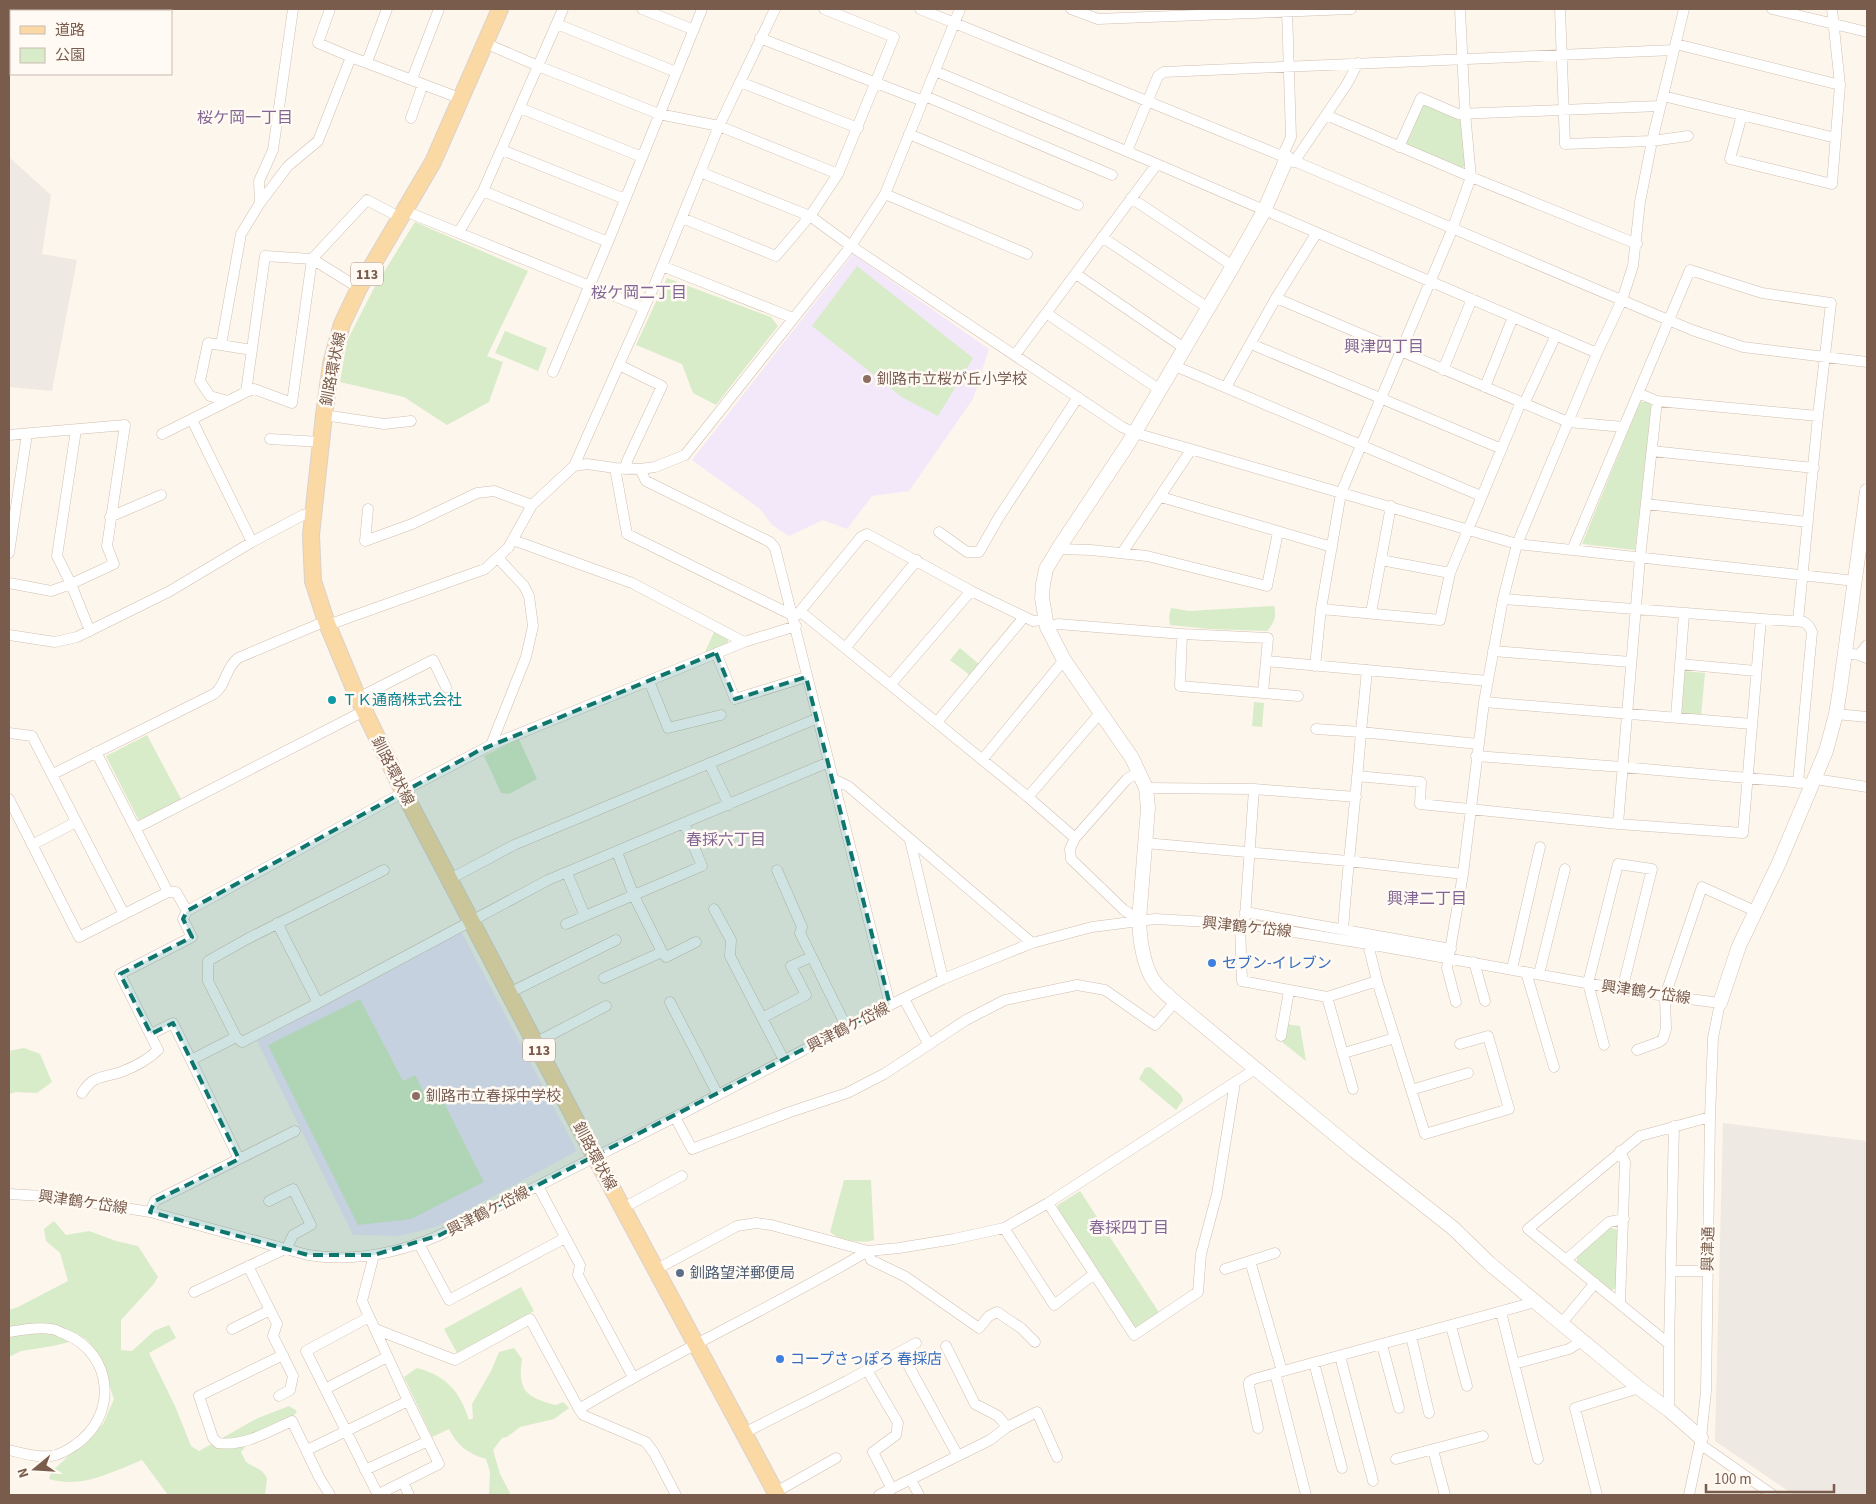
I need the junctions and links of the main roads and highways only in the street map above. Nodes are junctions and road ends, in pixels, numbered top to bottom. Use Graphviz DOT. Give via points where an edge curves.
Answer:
graph roads {
  1 [pos="500,9"];
  2 [pos="776,1494"];
  1 -- 2 [label="main road, 釧路環状線 / 113" via="433,162 359,288 342,324 331,364 311,535 311,563 317,597 361,704 403,791"];
}
